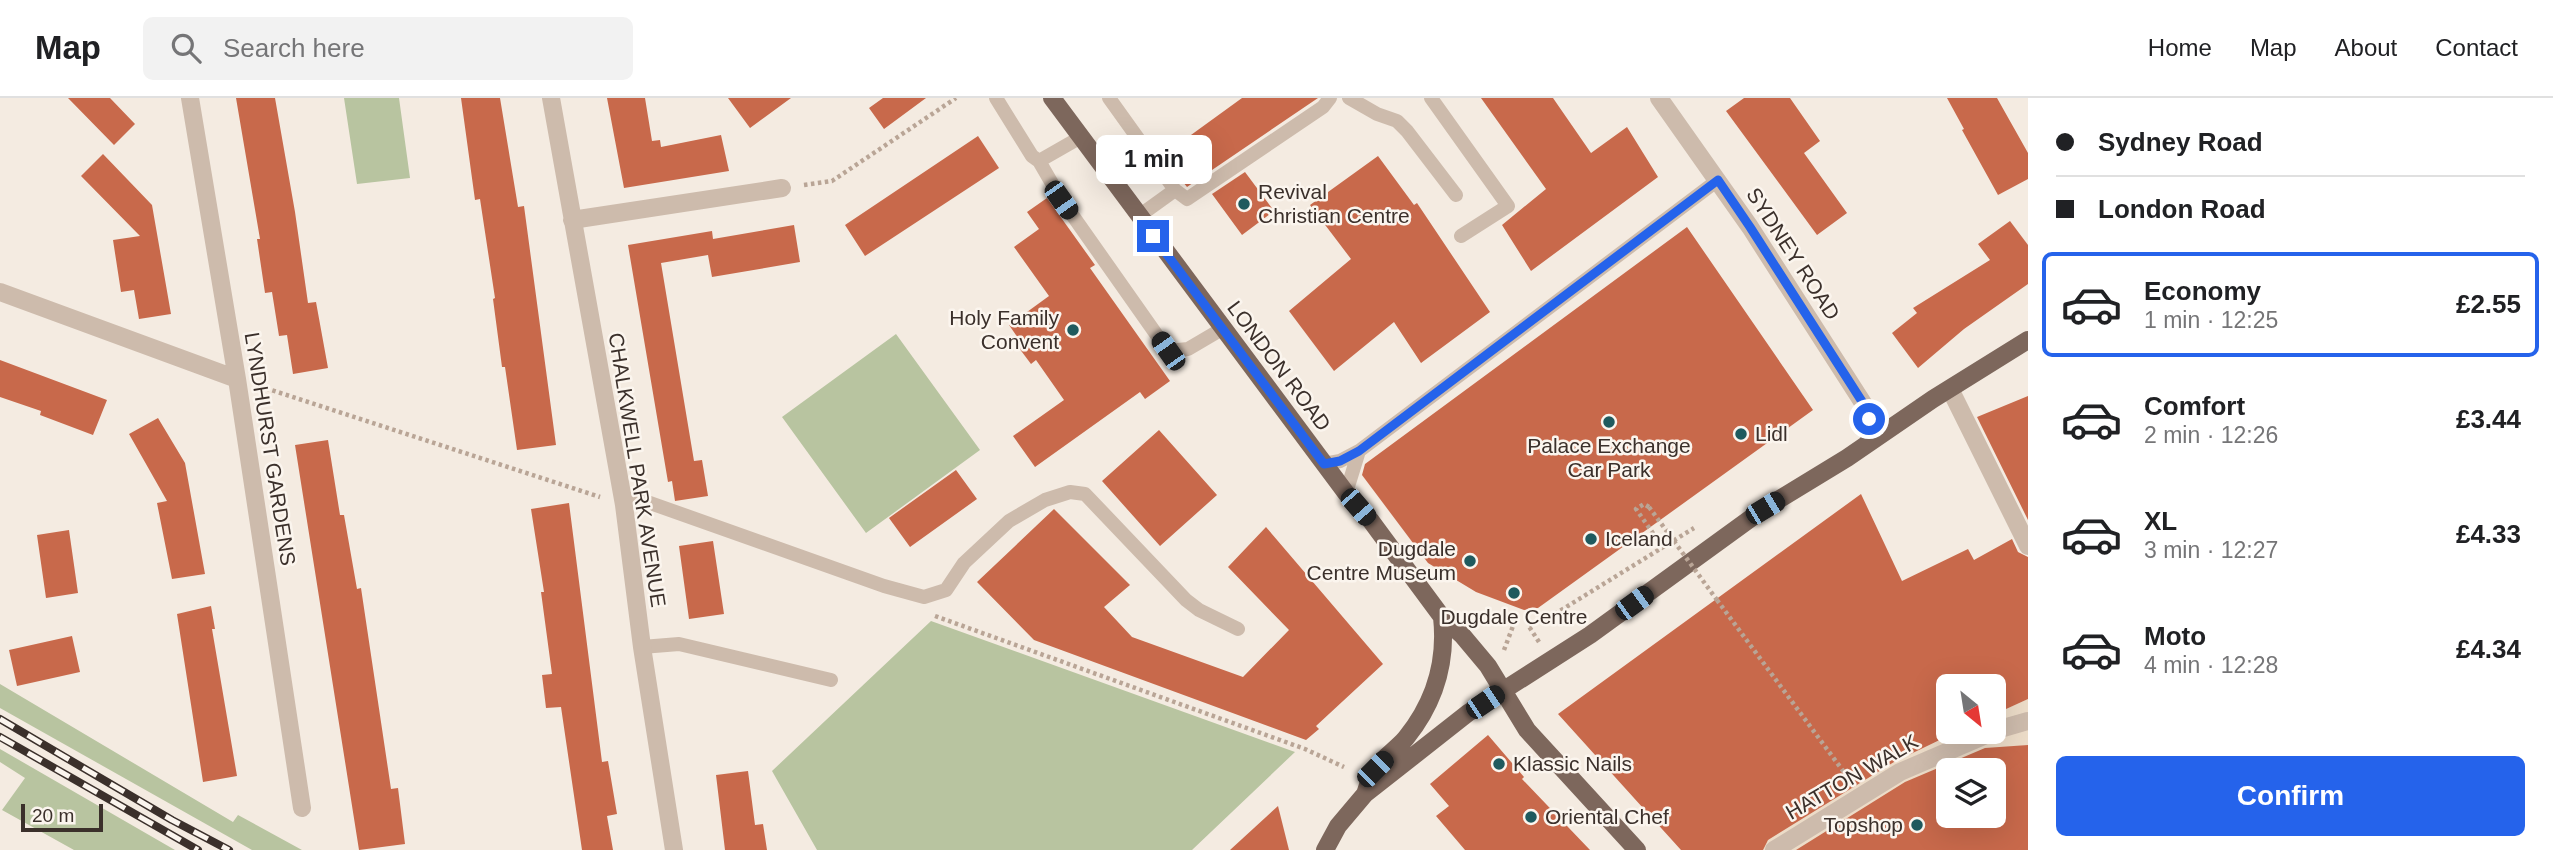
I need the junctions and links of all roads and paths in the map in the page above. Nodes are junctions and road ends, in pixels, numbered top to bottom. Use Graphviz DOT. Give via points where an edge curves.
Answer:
graph roads {
  1 [pos="190,98"];
  2 [pos="551,98"];
  3 [pos="956,98"];
  4 [pos="996,98"];
  5 [pos="1052,98"];
  6 [pos="1109,98"];
  7 [pos="1330,98"];
  8 [pos="1349,98"];
  9 [pos="1431,98"];
  10 [pos="1658,98"];
  11 [pos="1081,137"];
  12 [pos="1039,161"];
  13 [pos="1718,180"];
  14 [pos="782,188"];
  15 [pos="1175,190"];
  16 [pos="1455,195"];
  17 [pos="1139,216"];
  18 [pos="572,220"];
  19 [pos="1461,236"];
  20 [pos="0,292"];
  21 [pos="1223,329"];
  22 [pos="2028,340"];
  23 [pos="237,379"];
  24 [pos="1950,389"];
  25 [pos="1868,443"];
  26 [pos="1359,451"];
  27 [pos="1324,464"];
  28 [pos="622,493"];
  29 [pos="1346,493"];
  30 [pos="1695,528"];
  31 [pos="2028,547"];
  32 [pos="1664,549"];
  33 [pos="1442,617"];
  34 [pos="1513,626"];
  35 [pos="1238,629"];
  36 [pos="1539,642"];
  37 [pos="642,647"];
  38 [pos="1502,654"];
  39 [pos="831,680"];
  40 [pos="1502,690"];
  41 [pos="2028,721"];
  42 [pos="2006,727"];
  43 [pos="1964,744"];
  44 [pos="1850,782"];
  45 [pos="1365,794"];
  46 [pos="302,808"];
  47 [pos="674,850"];
  48 [pos="1325,850"];
  49 [pos="1637,850"];
  50 [pos="1774,850"];
  1 -- 23 [label="street, LYNDHURST GARDENS"];
  2 -- 18 [label="street, CHALKWELL PARK AVENUE"];
  3 -- 14 [label="path" via="832,181"];
  4 -- 12 [label="lane"];
  5 -- 11 [label="main road, LONDON ROAD"];
  6 -- 15 [label="lane"];
  7 -- 15 [label="lane" via="1187,199"];
  8 -- 16 [label="lane" via="1397,121"];
  9 -- 19 [label="lane" via="1508,206"];
  10 -- 13 [label="street, SYDNEY ROAD"];
  11 -- 12 [label="lane"];
  11 -- 17 [label="main road, LONDON ROAD"];
  12 -- 21 [label="lane" via="1061,200 1168,351 1188,349"];
  13 -- 25 [label="street, SYDNEY ROAD" via="1863,403 1871,428"];
  13 -- 26 [label="lane"];
  14 -- 18 [label="street"];
  15 -- 17 [label="lane"];
  17 -- 21 [label="main road, LONDON ROAD"];
  18 -- 28 [label="street, CHALKWELL PARK AVENUE"];
  20 -- 23 [label="street"];
  21 -- 27 [label="main road, LONDON ROAD"];
  22 -- 24 [label="main road"];
  23 -- 46 [label="street, LYNDHURST GARDENS"];
  24 -- 25 [label="main road"];
  24 -- 31 [label="street"];
  25 -- 40 [label="main road" via="1765,508 1590,635"];
  26 -- 27 [label="lane"];
  26 -- 29 [label="lane"];
  27 -- 29 [label="main road, LONDON ROAD"];
  28 -- 35 [label="lane" via="924,597 946,590 964,563 1009,520 1045,500 1070,492 1085,494 1186,600"];
  28 -- 37 [label="street, CHALKWELL PARK AVENUE"];
  29 -- 33 [label="main road, LONDON ROAD"];
  30 -- 32 [label="path"];
  32 -- 36 [label="path" via="1550,617 1528,625"];
  32 -- 44 [label="path, bridge" via="1636,509 1644,504"];
  33 -- 40 [label="main road, LONDON ROAD" via="1476,651"];
  33 -- 45 [label="main road" via="1445,641 1437,683 1421,717 1375,769"];
  34 -- 38 [label="path"];
  37 -- 39 [label="lane" via="679,644"];
  37 -- 47 [label="street, CHALKWELL PARK AVENUE"];
  40 -- 45 [label="main road"];
  40 -- 49 [label="main road, LONDON ROAD" via="1527,730"];
  41 -- 42 [label="street, HATTON WALK"];
  43 -- 50 [label="street, HATTON WALK" via="1900,772"];
  45 -- 48 [label="main road"];
}
